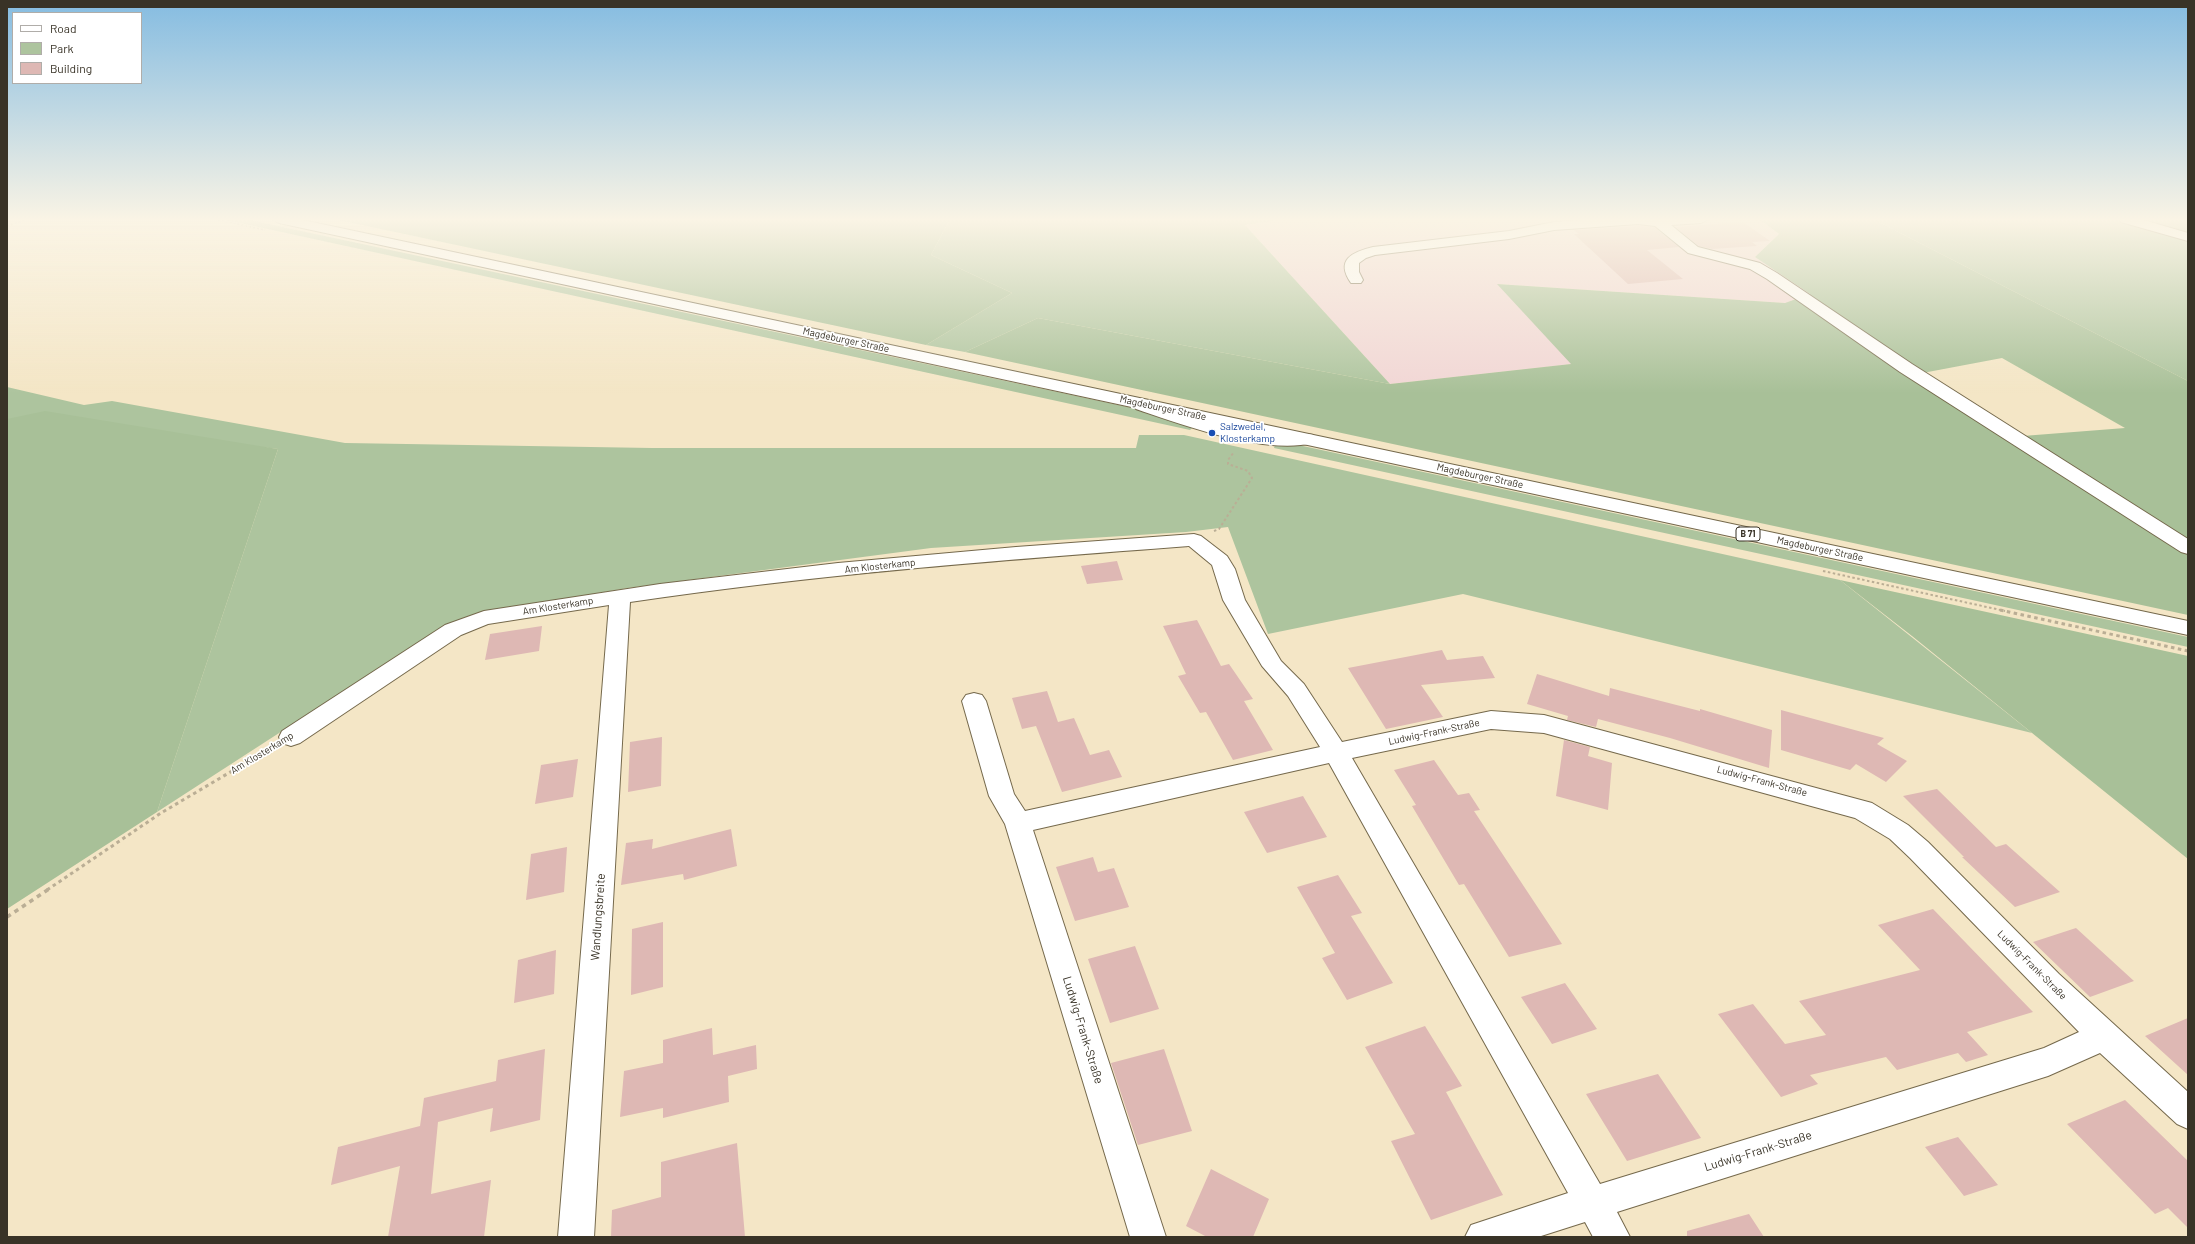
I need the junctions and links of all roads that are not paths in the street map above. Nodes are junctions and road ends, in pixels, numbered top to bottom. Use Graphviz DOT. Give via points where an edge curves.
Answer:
graph roads {
  1 [pos="551,277"];
  2 [pos="1355,277"];
  3 [pos="1771,277"];
  4 [pos="1356,280"];
  5 [pos="2188,548"];
  6 [pos="620,597"];
  7 [pos="2188,628"];
  8 [pos="974,701"];
  9 [pos="291,737"];
  10 [pos="1336,753"];
  11 [pos="1018,823"];
  12 [pos="2104,1036"];
  13 [pos="2188,1113"];
  14 [pos="1592,1202"];
  15 [pos="576,1237"];
  16 [pos="1148,1237"];
  17 [pos="1483,1237"];
  18 [pos="1612,1237"];
  1 -- 7 [label="street, Magdeburger Straße / B 71" via="1132,401 1190,422 1226,431 1262,438 1308,440"];
  2 -- 4 [label="street"];
  3 -- 5 [label="street" via="1979,416"];
  6 -- 9 [label="street, Am Klosterkamp" via="504,614 466,623"];
  6 -- 10 [label="street, Am Klosterkamp" via="1000,553 1194,540 1220,561 1234,600 1273,666 1296,690"];
  6 -- 15 [label="street, Wandlungsbreite"];
  8 -- 11 [label="street, Ludwig-Frank-Straße" via="1002,796"];
  10 -- 11 [label="street, Ludwig-Frank-Straße"];
  10 -- 12 [label="street, Ludwig-Frank-Straße" via="1491,720 1544,724 1863,810 1899,832 1919,850 2049,984"];
  10 -- 14 [label="street"];
  11 -- 16 [label="street, Ludwig-Frank-Straße"];
  12 -- 13 [label="street, Ludwig-Frank-Straße"];
  12 -- 14 [label="street, Ludwig-Frank-Straße" via="2048,1061"];
  14 -- 17 [label="street, Ludwig-Frank-Straße"];
  14 -- 18 [label="street"];
}
